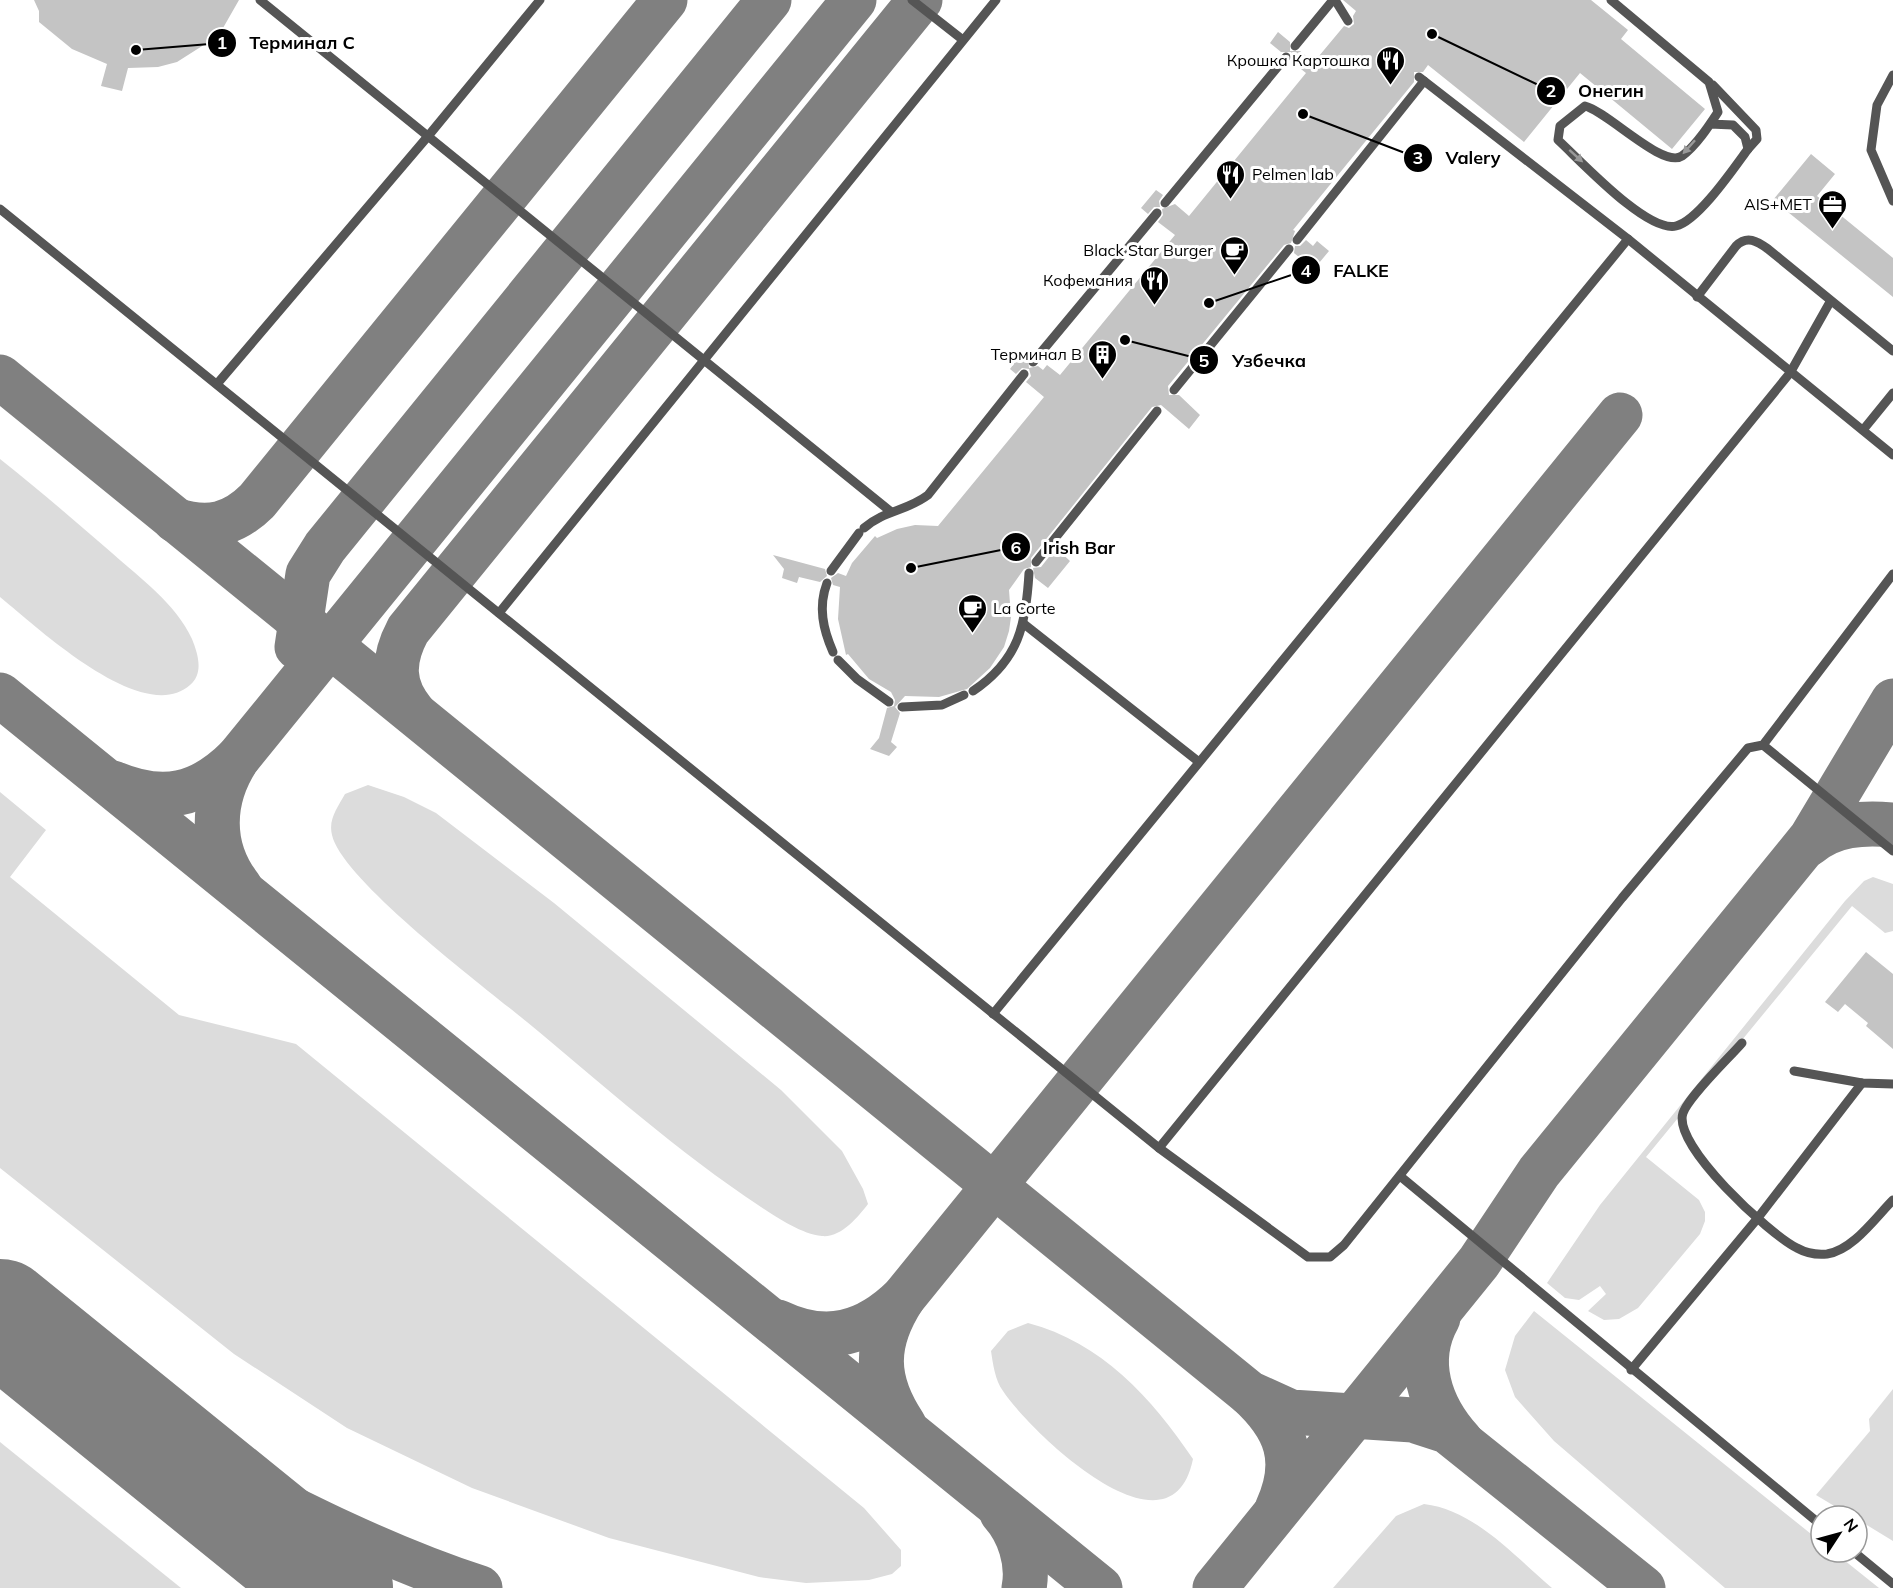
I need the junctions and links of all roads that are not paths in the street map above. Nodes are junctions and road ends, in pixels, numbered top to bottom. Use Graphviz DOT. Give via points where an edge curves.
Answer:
graph roads {
  1 [pos="260,0"];
  2 [pos="540,0"];
  3 [pos="912,0"];
  4 [pos="996,0"];
  5 [pos="1334,0"];
  6 [pos="1611,0"];
  7 [pos="1348,21"];
  8 [pos="963,40"];
  9 [pos="1295,46"];
  10 [pos="1286,57"];
  11 [pos="1893,75"];
  12 [pos="1709,82"];
  13 [pos="1710,124"];
  14 [pos="429,135"];
  15 [pos="1748,149"];
  16 [pos="1893,201"];
  17 [pos="1165,203"];
  18 [pos="0,209"];
  19 [pos="1157,213"];
  20 [pos="1628,239"];
  21 [pos="1297,240"];
  22 [pos="1289,249"];
  23 [pos="1697,297"];
  24 [pos="1830,302"];
  25 [pos="1893,351"];
  26 [pos="704,360"];
  27 [pos="1033,362"];
  28 [pos="1024,374"];
  29 [pos="1790,374"];
  30 [pos="217,384"];
  31 [pos="1174,390"];
  32 [pos="1893,393"];
  33 [pos="1157,411"];
  34 [pos="1863,430"];
  35 [pos="1893,455"];
  36 [pos="890,511"];
  37 [pos="1036,562"];
  38 [pos="831,571"];
  39 [pos="1029,573"];
  40 [pos="1893,574"];
  41 [pos="826,583"];
  42 [pos="499,613"];
  43 [pos="1024,624"];
  44 [pos="888,702"];
  45 [pos="902,706"];
  46 [pos="1763,745"];
  47 [pos="1199,762"];
  48 [pos="1893,851"];
  49 [pos="993,1014"];
  50 [pos="1742,1043"];
  51 [pos="1794,1071"];
  52 [pos="1862,1083"];
  53 [pos="1893,1084"];
  54 [pos="1159,1148"];
  55 [pos="1400,1176"];
  56 [pos="1893,1200"];
  57 [pos="1757,1219"];
  58 [pos="1631,1370"];
  59 [pos="1809,1515"];
  60 [pos="1869,1564"];
  61 [pos="1893,1584"];
  1 -- 14 [label="lane"];
  2 -- 14 [label="lane"];
  3 -- 8 [label="lane"];
  4 -- 8 [label="lane"];
  5 -- 7 [label="lane"];
  5 -- 9 [label="lane"];
  6 -- 12 [label="lane"];
  8 -- 26 [label="lane"];
  10 -- 17 [label="lane"];
  11 -- 16 [label="lane" via="1876,105 1871,150"];
  12 -- 13 [label="lane" via="1718,112"];
  12 -- 15 [label="lane" via="1756,130 1757,139"];
  13 -- 15 [label="lane" via="1733,125 1745,137"];
  13 -- 15 [label="lane, one-way" via="1682,156 1672,159 1657,153 1598,109 1585,106 1560,126 1558,140 1633,208 1656,224 1675,227 1694,216"];
  14 -- 26 [label="lane"];
  14 -- 30 [label="lane"];
  18 -- 30 [label="lane"];
  19 -- 27 [label="lane"];
  20 -- 21 [label="lane" via="1421,79"];
  20 -- 23 [label="lane"];
  20 -- 47 [label="lane"];
  22 -- 31 [label="lane"];
  23 -- 24 [label="lane" via="1736,246 1747,239 1768,249"];
  23 -- 29 [label="lane"];
  24 -- 25 [label="lane"];
  24 -- 29 [label="lane"];
  26 -- 36 [label="lane"];
  26 -- 42 [label="lane"];
  28 -- 36 [label="lane" via="928,495 915,505"];
  29 -- 34 [label="lane"];
  29 -- 54 [label="lane"];
  30 -- 42 [label="lane"];
  32 -- 34 [label="lane"];
  33 -- 37 [label="lane"];
  34 -- 35 [label="lane"];
  36 -- 38 [label="lane" via="862,530"];
  39 -- 43 [label="lane"];
  40 -- 46 [label="lane"];
  41 -- 44 [label="lane" via="822,618 836,656 857,679"];
  42 -- 49 [label="lane"];
  43 -- 45 [label="lane" via="1000,670 969,693 942,705"];
  43 -- 47 [label="lane"];
  46 -- 48 [label="lane"];
  46 -- 55 [label="lane" via="1748,748 1662,849"];
  47 -- 49 [label="lane"];
  49 -- 54 [label="lane"];
  50 -- 57 [label="lane" via="1688,1106 1682,1121 1690,1142"];
  51 -- 52 [label="lane"];
  52 -- 53 [label="lane"];
  52 -- 57 [label="lane"];
  54 -- 55 [label="lane" via="1301,1254 1316,1258 1330,1257 1344,1245"];
  55 -- 58 [label="lane"];
  56 -- 57 [label="lane" via="1844,1249 1828,1254 1799,1250"];
  57 -- 58 [label="lane"];
  58 -- 59 [label="lane"];
  60 -- 61 [label="lane"];
}
